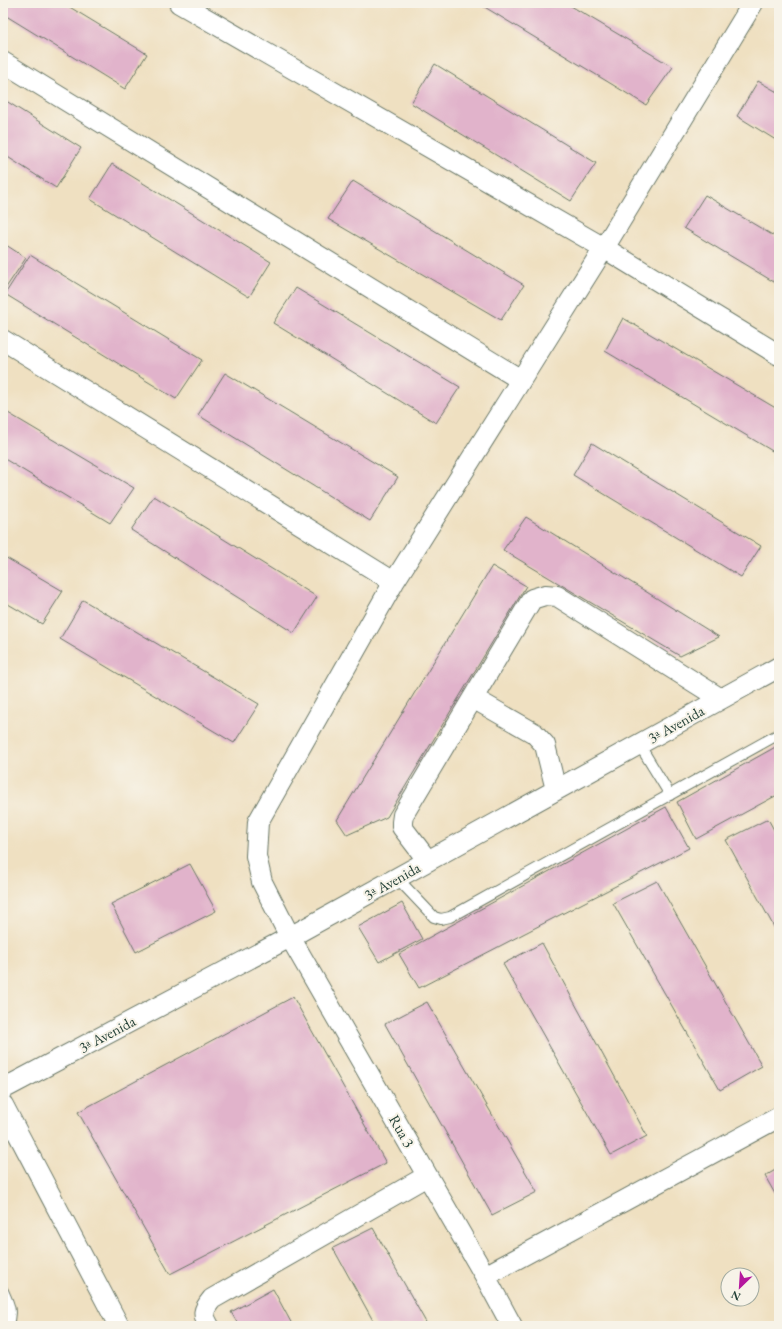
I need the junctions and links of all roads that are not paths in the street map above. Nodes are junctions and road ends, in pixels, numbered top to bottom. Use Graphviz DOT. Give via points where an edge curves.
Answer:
graph roads {
  1 [pos="179,3"];
  2 [pos="753,3"];
  3 [pos="3,62"];
  4 [pos="604,248"];
  5 [pos="3,340"];
  6 [pos="779,355"];
  7 [pos="521,380"];
  8 [pos="394,582"];
  9 [pos="779,667"];
  10 [pos="473,698"];
  11 [pos="721,699"];
  12 [pos="779,734"];
  13 [pos="640,744"];
  14 [pos="556,790"];
  15 [pos="670,795"];
  16 [pos="428,861"];
  17 [pos="398,878"];
  18 [pos="290,937"];
  19 [pos="3,1089"];
  20 [pos="3,1105"];
  21 [pos="779,1117"];
  22 [pos="427,1176"];
  23 [pos="485,1276"];
  24 [pos="3,1291"];
  25 [pos="7,1326"];
  26 [pos="119,1326"];
  27 [pos="209,1326"];
  28 [pos="512,1326"];
  1 -- 4 [label="street"];
  2 -- 4 [label="street, Rua 3"];
  3 -- 7 [label="street"];
  4 -- 6 [label="street"];
  4 -- 7 [label="street, Rua 3"];
  5 -- 8 [label="street"];
  7 -- 8 [label="street, Rua 3"];
  8 -- 18 [label="street, Rua 3" via="258,822 256,856 262,882"];
  9 -- 11 [label="street, 3ª Avenida"];
  10 -- 11 [label="street" via="532,599 545,595 557,596"];
  10 -- 14 [label="street" via="534,733 544,745"];
  10 -- 16 [label="street" via="403,815 402,827"];
  11 -- 13 [label="street, 3ª Avenida"];
  12 -- 15 [label="lane"];
  13 -- 14 [label="street, 3ª Avenida"];
  13 -- 15 [label="lane"];
  14 -- 16 [label="street, 3ª Avenida"];
  15 -- 17 [label="lane" via="450,917 434,917"];
  16 -- 17 [label="street, 3ª Avenida"];
  17 -- 18 [label="street, 3ª Avenida"];
  18 -- 19 [label="street, 3ª Avenida"];
  18 -- 22 [label="street, Rua 3"];
  20 -- 26 [label="street"];
  21 -- 23 [label="street"];
  22 -- 23 [label="street, Rua 3"];
  22 -- 27 [label="street" via="212,1299 204,1308 204,1318"];
  23 -- 28 [label="street, Rua 3"];
  24 -- 25 [label="lane" via="10,1306"];
}
